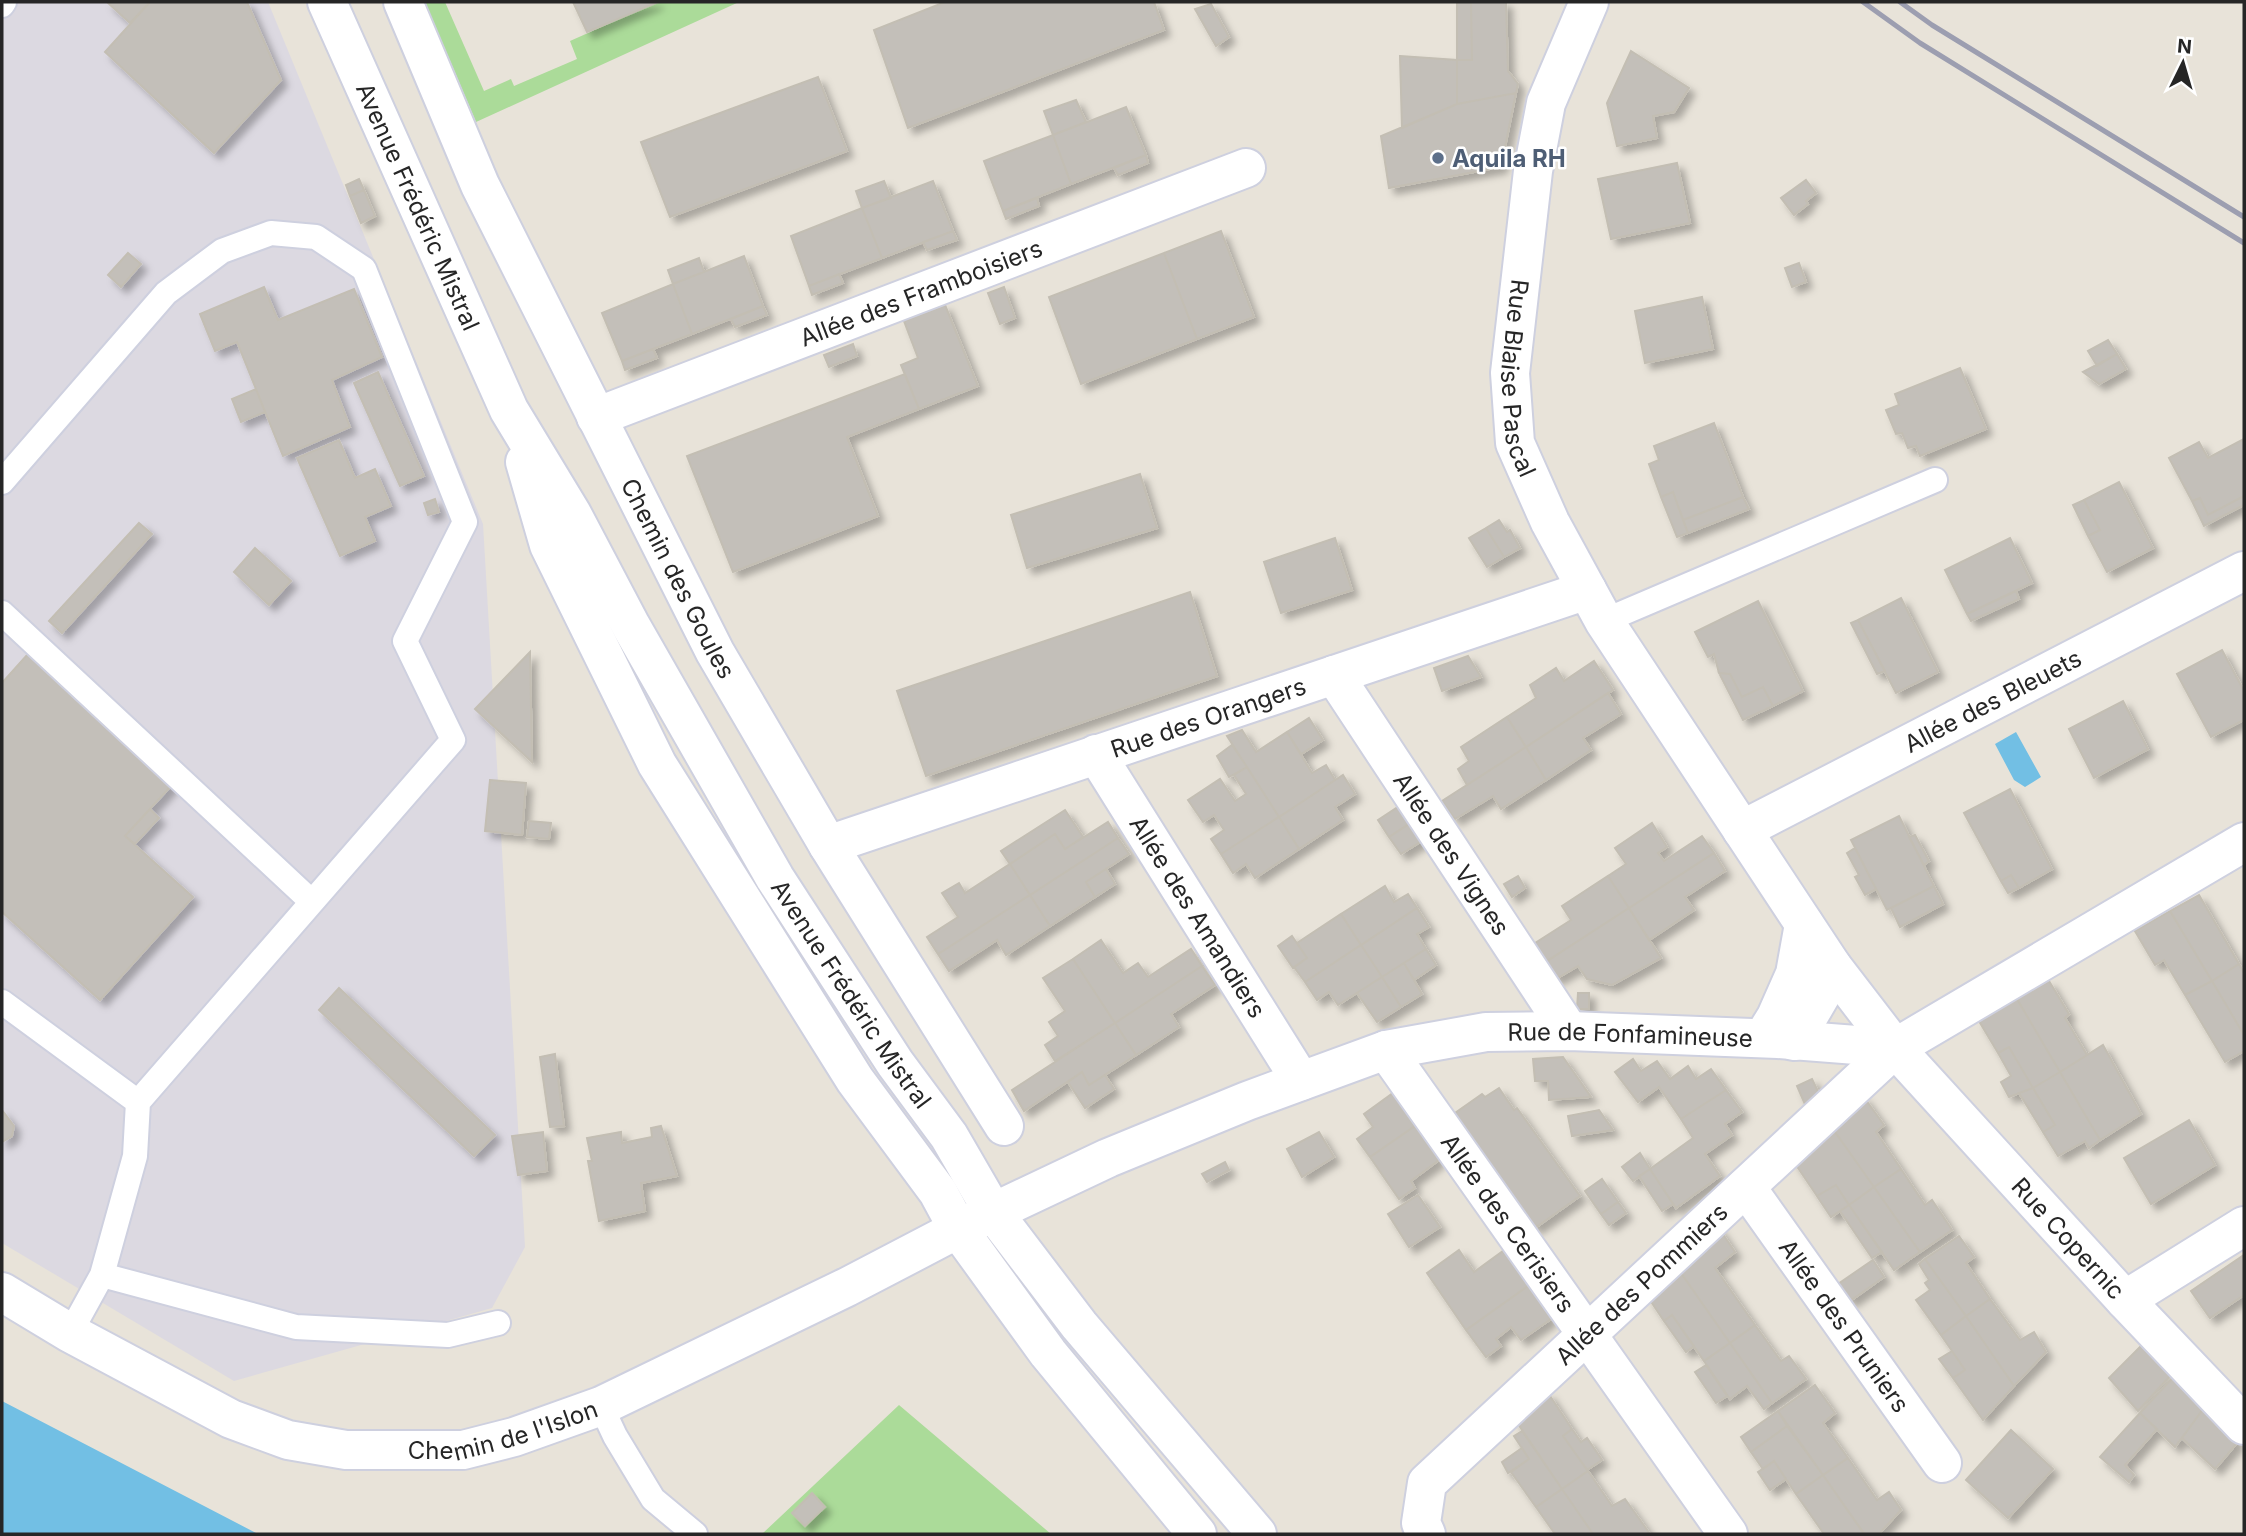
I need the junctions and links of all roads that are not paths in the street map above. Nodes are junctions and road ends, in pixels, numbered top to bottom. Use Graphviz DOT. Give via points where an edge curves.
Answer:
graph roads {
  1 [pos="327,2"];
  2 [pos="403,2"];
  3 [pos="1589,2"];
  4 [pos="1246,168"];
  5 [pos="509,410"];
  6 [pos="596,417"];
  7 [pos="1935,480"];
  8 [pos="2,482"];
  9 [pos="2244,571"];
  10 [pos="1595,606"];
  11 [pos="2,614"];
  12 [pos="1334,675"];
  13 [pos="1096,754"];
  14 [pos="1742,831"];
  15 [pos="2244,842"];
  16 [pos="828,845"];
  17 [pos="312,902"];
  18 [pos="1804,924"];
  19 [pos="1832,966"];
  20 [pos="2,1002"];
  21 [pos="1569,1031"];
  22 [pos="1778,1039"];
  23 [pos="1895,1048"];
  24 [pos="1386,1050"];
  25 [pos="1301,1081"];
  26 [pos="138,1102"];
  27 [pos="1004,1126"];
  28 [pos="1746,1187"];
  29 [pos="993,1212"];
  30 [pos="2244,1226"];
  31 [pos="958,1229"];
  32 [pos="102,1275"];
  33 [pos="2,1292"];
  34 [pos="2125,1300"];
  35 [pos="498,1322"];
  36 [pos="70,1333"];
  37 [pos="1588,1334"];
  38 [pos="601,1406"];
  39 [pos="2244,1425"];
  40 [pos="1942,1463"];
  41 [pos="695,1534"];
  42 [pos="1198,1534"];
  43 [pos="1257,1534"];
  44 [pos="1426,1534"];
  45 [pos="1728,1534"];
  1 -- 5 [label="street, Avenue Frédéric Mistral"];
  2 -- 6 [label="street, Chemin des Goules" via="480,185"];
  3 -- 10 [label="street, Rue Blaise Pascal" via="1546,103 1533,171 1510,373 1515,443"];
  4 -- 6 [label="street, Allée des Framboisiers"];
  5 -- 29 [label="street, Avenue Frédéric Mistral" via="775,877 895,1063 949,1136"];
  5 -- 31 [label="street, Avenue Frédéric Mistral" via="549,545 657,764 855,1080 938,1192"];
  6 -- 16 [label="street, Chemin des Goules" via="715,652"];
  7 -- 10 [label="lane"];
  8 -- 17 [label="lane" via="166,293 222,251 271,233 316,237 364,269 465,522 405,641 453,740"];
  9 -- 14 [label="street, Allée des Bleuets"];
  10 -- 12 [label="street, Rue des Orangers"];
  10 -- 14 [label="street, Rue Blaise Pascal"];
  11 -- 17 [label="lane"];
  12 -- 13 [label="street, Rue des Orangers"];
  12 -- 21 [label="street, Allée des Vignes"];
  13 -- 16 [label="street, Rue des Orangers"];
  13 -- 25 [label="street, Allée des Amandiers"];
  14 -- 18 [label="street, Rue Blaise Pascal"];
  15 -- 23 [label="street"];
  16 -- 27 [label="street, Chemin des Goules"];
  17 -- 26 [label="lane"];
  18 -- 19 [label="street, Rue Blaise Pascal"];
  18 -- 22 [label="street" via="1795,974 1776,1017"];
  19 -- 22 [label="street" via="1825,988"];
  19 -- 23 [label="street, Rue Blaise Pascal"];
  20 -- 26 [label="lane"];
  21 -- 22 [label="street, Rue de Fonfamineuse"];
  21 -- 24 [label="street, Rue de Fonfamineuse" via="1486,1032"];
  22 -- 23 [label="street, Rue de Fonfamineuse"];
  23 -- 28 [label="street, Allée des Pommiers"];
  23 -- 34 [label="street, Rue Copernic"];
  24 -- 25 [label="street, Rue de Fonfamineuse"];
  24 -- 37 [label="street, Allée des Cerisiers"];
  25 -- 29 [label="street, Rue de Fonfamineuse" via="1108,1158"];
  26 -- 32 [label="lane" via="135,1156"];
  28 -- 37 [label="street, Allée des Pommiers"];
  28 -- 40 [label="street, Allée des Pruniers"];
  29 -- 31 [label="street, Chemin de l'Islon"];
  29 -- 43 [label="street, Avenue Frédéric Mistral" via="1079,1325"];
  30 -- 34 [label="street"];
  31 -- 38 [label="street, Chemin de l'Islon"];
  31 -- 42 [label="street, Avenue Frédéric Mistral" via="1048,1353"];
  32 -- 35 [label="lane" via="296,1327 448,1335"];
  32 -- 36 [label="lane"];
  33 -- 36 [label="street, Chemin de l'Islon"];
  34 -- 39 [label="street, Rue Copernic"];
  36 -- 38 [label="street, Chemin de l'Islon" via="231,1419 288,1440 346,1450 463,1450"];
  37 -- 44 [label="street, Allée des Pommiers" via="1427,1483 1421,1523"];
  37 -- 45 [label="street, Allée des Cerisiers"];
  38 -- 41 [label="lane" via="653,1499"];
}
